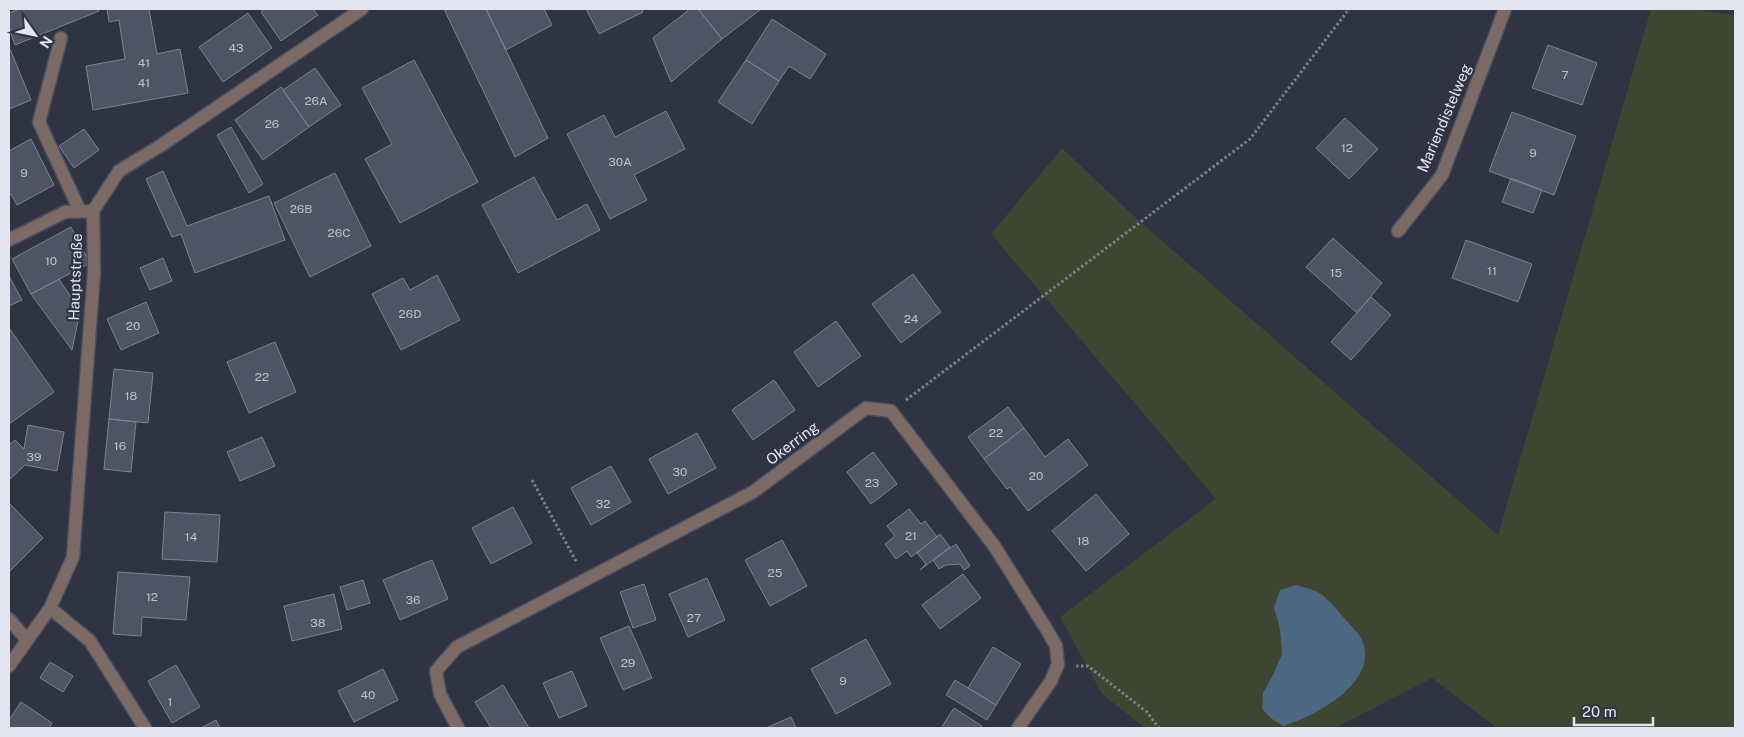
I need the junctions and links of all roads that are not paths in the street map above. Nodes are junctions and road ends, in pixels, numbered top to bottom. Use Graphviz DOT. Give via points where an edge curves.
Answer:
graph roads {
  1 [pos="362,9"];
  2 [pos="1505,9"];
  3 [pos="61,38"];
  4 [pos="86,211"];
  5 [pos="1398,231"];
  6 [pos="9,240"];
  7 [pos="50,608"];
  8 [pos="9,620"];
  9 [pos="27,640"];
  10 [pos="9,666"];
  11 [pos="145,728"];
  12 [pos="458,728"];
  13 [pos="1018,728"];
  1 -- 4 [label="street" via="118,171"];
  2 -- 5 [label="street, Mariendistelweg" via="1442,174"];
  3 -- 4 [label="street" via="38,122"];
  4 -- 6 [label="street" via="65,212"];
  4 -- 7 [label="street, Hauptstraße" via="94,272 73,557"];
  7 -- 9 [label="street, Hauptstraße"];
  7 -- 11 [label="street" via="90,641"];
  8 -- 9 [label="street"];
  9 -- 10 [label="street, Hauptstraße"];
  12 -- 13 [label="street, Okerring" via="440,694 436,671 457,647 753,492 866,408 892,411 995,546 1056,646 1058,664 1051,681"];
}
